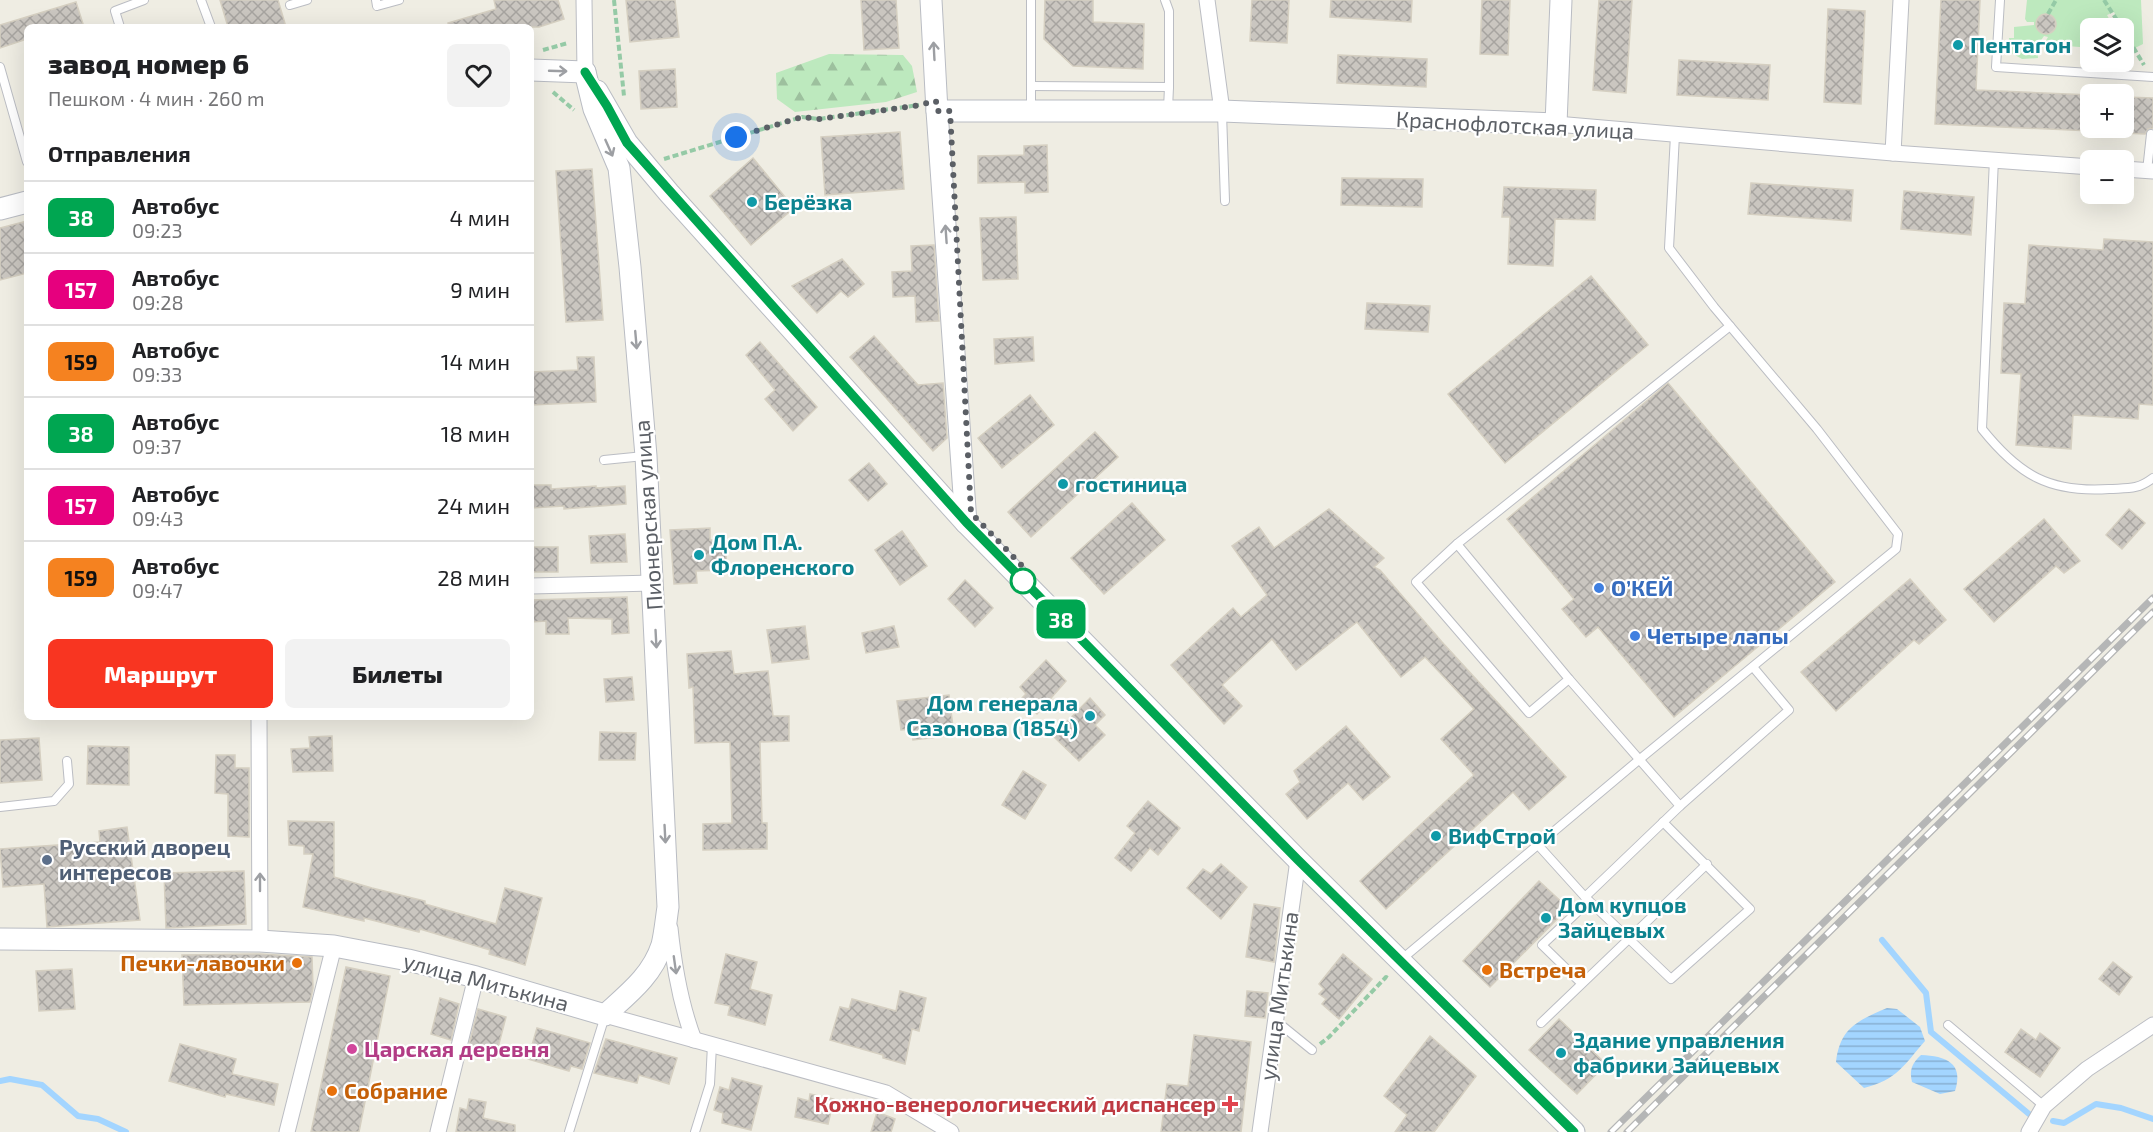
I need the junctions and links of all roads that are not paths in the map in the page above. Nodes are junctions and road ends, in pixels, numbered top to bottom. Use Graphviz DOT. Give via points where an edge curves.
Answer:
graph roads {
  1 [pos="144,0"];
  2 [pos="201,0"];
  3 [pos="307,0"];
  4 [pos="376,0"];
  5 [pos="399,0"];
  6 [pos="584,0"];
  7 [pos="931,0"];
  8 [pos="1031,0"];
  9 [pos="1165,0"];
  10 [pos="1207,0"];
  11 [pos="1561,0"];
  12 [pos="1901,0"];
  13 [pos="2000,0"];
  14 [pos="290,5"];
  15 [pos="119,24"];
  16 [pos="210,24"];
  17 [pos="535,61"];
  18 [pos="0,67"];
  19 [pos="585,72"];
  20 [pos="2152,76"];
  21 [pos="1031,86"];
  22 [pos="1169,87"];
  23 [pos="937,106"];
  24 [pos="1031,111"];
  25 [pos="1168,111"];
  26 [pos="1222,111"];
  27 [pos="1556,124"];
  28 [pos="23,133"];
  29 [pos="2151,134"];
  30 [pos="1675,135"];
  31 [pos="1893,153"];
  32 [pos="1994,159"];
  33 [pos="2080,165"];
  34 [pos="2134,170"];
  35 [pos="2150,171"];
  36 [pos="1225,201"];
  37 [pos="24,203"];
  38 [pos="0,209"];
  39 [pos="1730,326"];
  40 [pos="646,456"];
  41 [pos="604,460"];
  42 [pos="2153,478"];
  43 [pos="966,522"];
  44 [pos="1457,544"];
  45 [pos="653,583"];
  46 [pos="534,586"];
  47 [pos="1753,667"];
  48 [pos="1569,679"];
  49 [pos="259,720"];
  50 [pos="1640,759"];
  51 [pos="67,761"];
  52 [pos="1680,806"];
  53 [pos="0,807"];
  54 [pos="1663,822"];
  55 [pos="1538,845"];
  56 [pos="1298,860"];
  57 [pos="1707,864"];
  58 [pos="1587,899"];
  59 [pos="668,907"];
  60 [pos="1628,938"];
  61 [pos="0,939"];
  62 [pos="260,941"];
  63 [pos="334,946"];
  64 [pos="1401,960"];
  65 [pos="476,977"];
  66 [pos="1581,983"];
  67 [pos="605,1015"];
  68 [pos="1275,1020"];
  69 [pos="1541,1023"];
  70 [pos="1948,1025"];
  71 [pos="2153,1025"];
  72 [pos="694,1040"];
  73 [pos="712,1045"];
  74 [pos="1312,1050"];
  75 [pos="2044,1106"];
  76 [pos="286,1132"];
  77 [pos="438,1132"];
  78 [pos="569,1132"];
  79 [pos="695,1132"];
  80 [pos="951,1132"];
  81 [pos="1260,1132"];
  82 [pos="1574,1132"];
  83 [pos="2029,1132"];
  1 -- 15 [label="lane" via="115,10"];
  2 -- 16 [label="lane"];
  3 -- 14 [label="lane"];
  4 -- 5 [label="lane" via="377,6"];
  6 -- 19 [label="street, Пионерская улица"];
  23 -- 7 [label="street, one-way"];
  8 -- 21 [label="lane"];
  9 -- 22 [label="lane" via="1169,12"];
  10 -- 26 [label="street"];
  11 -- 27 [label="street"];
  12 -- 31 [label="street"];
  13 -- 20 [label="lane" via="1996,67"];
  17 -- 19 [label="street, one-way"];
  18 -- 28 [label="lane"];
  19 -- 40 [label="street, Пионерская улица, one-way" via="594,109 619,168"];
  19 -- 43 [label="street" via="627,143"];
  21 -- 22 [label="lane"];
  21 -- 24 [label="lane"];
  22 -- 25 [label="lane"];
  23 -- 24 [label="street, Краснофлотская улица"];
  43 -- 23 [label="street, one-way"];
  24 -- 25 [label="street, Краснофлотская улица"];
  25 -- 26 [label="street, Краснофлотская улица"];
  26 -- 27 [label="street, Краснофлотская улица"];
  26 -- 36 [label="lane"];
  27 -- 30 [label="street, Краснофлотская улица"];
  29 -- 35 [label="lane"];
  30 -- 31 [label="street, Краснофлотская улица"];
  30 -- 39 [label="lane" via="1669,248"];
  31 -- 32 [label="street, Краснофлотская улица"];
  32 -- 33 [label="street, Краснофлотская улица"];
  32 -- 42 [label="lane" via="1982,429 2001,452 2038,480 2084,491 2141,487"];
  34 -- 35 [label="street"];
  37 -- 38 [label="street"];
  39 -- 44 [label="lane"];
  39 -- 47 [label="lane" via="1898,534 1896,549"];
  40 -- 41 [label="lane"];
  40 -- 45 [label="street, Пионерская улица"];
  43 -- 56 [label="street"];
  44 -- 48 [label="lane"];
  44 -- 48 [label="lane" via="1416,582 1529,713"];
  45 -- 46 [label="street"];
  45 -- 59 [label="street, Пионерская улица, one-way"];
  47 -- 50 [label="lane"];
  47 -- 52 [label="lane" via="1789,710"];
  48 -- 50 [label="lane"];
  62 -- 49 [label="street, one-way"];
  50 -- 52 [label="lane"];
  50 -- 55 [label="lane"];
  51 -- 53 [label="lane" via="69,784 54,801"];
  52 -- 54 [label="lane"];
  54 -- 57 [label="lane"];
  54 -- 58 [label="lane"];
  55 -- 58 [label="lane"];
  55 -- 64 [label="lane"];
  56 -- 64 [label="street"];
  56 -- 68 [label="street, улица Митькина"];
  57 -- 60 [label="lane"];
  57 -- 60 [label="lane" via="1750,909 1671,979"];
  58 -- 60 [label="lane"];
  58 -- 66 [label="lane" via="1542,945"];
  59 -- 67 [label="street, Пионерская улица" via="663,943 650,970"];
  59 -- 72 [label="street, one-way" via="678,990"];
  60 -- 66 [label="lane"];
  61 -- 62 [label="street, улица Митькина"];
  62 -- 63 [label="street, улица Митькина"];
  63 -- 65 [label="street, улица Митькина"];
  63 -- 76 [label="street"];
  64 -- 82 [label="street"];
  65 -- 67 [label="street, улица Митькина"];
  65 -- 77 [label="street"];
  66 -- 69 [label="lane"];
  67 -- 72 [label="street, улица Митькина"];
  67 -- 78 [label="lane"];
  68 -- 74 [label="lane"];
  68 -- 81 [label="street, улица Митькина"];
  70 -- 75 [label="lane"];
  71 -- 75 [label="street" via="2087,1069"];
  72 -- 73 [label="street, улица Митькина"];
  73 -- 79 [label="lane" via="710,1084"];
  73 -- 80 [label="street, улица Митькина" via="886,1093"];
  75 -- 83 [label="street"];
}
